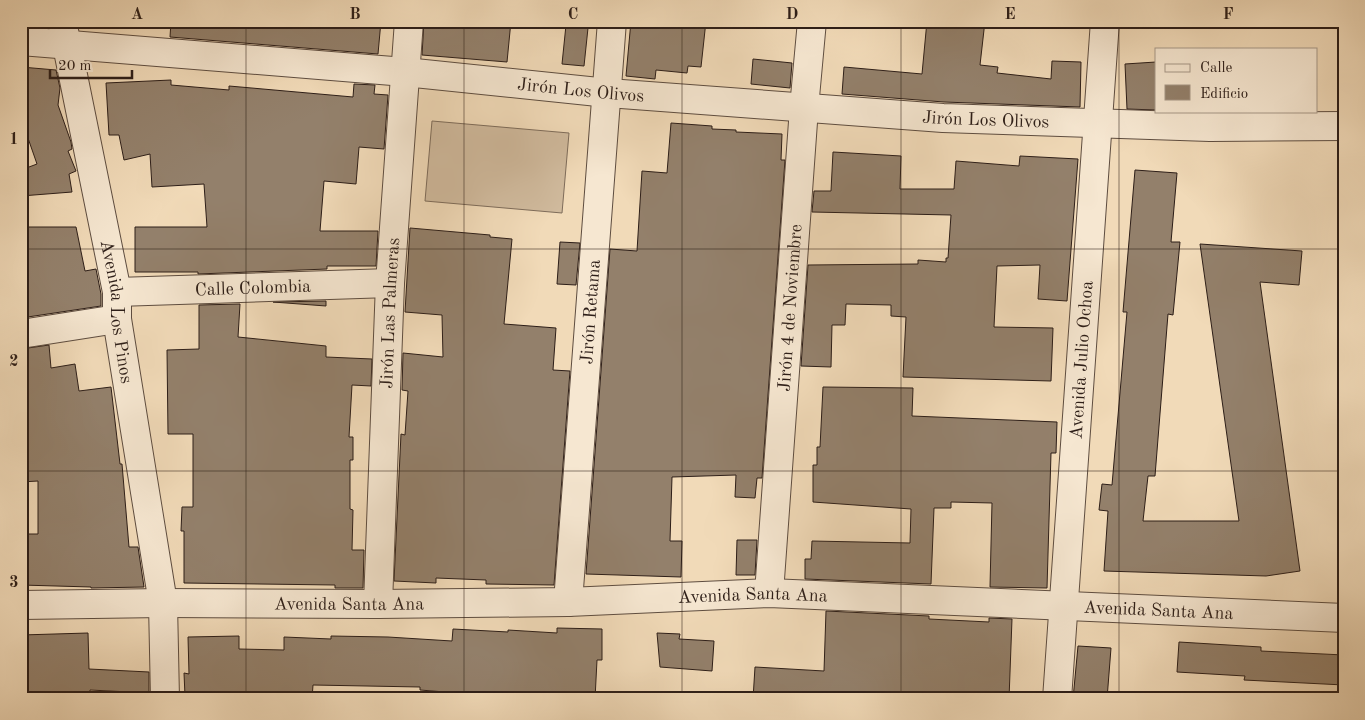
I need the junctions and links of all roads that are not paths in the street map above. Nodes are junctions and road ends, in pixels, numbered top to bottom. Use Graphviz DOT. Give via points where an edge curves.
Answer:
graph roads {
  1 [pos="408,21"];
  2 [pos="612,21"];
  3 [pos="812,21"];
  4 [pos="1105,21"];
  5 [pos="64,33"];
  6 [pos="21,41"];
  7 [pos="405,72"];
  8 [pos="608,93"];
  9 [pos="804,108"];
  10 [pos="1098,124"];
  11 [pos="1344,126"];
  12 [pos="390,283"];
  13 [pos="117,306"];
  14 [pos="21,334"];
  15 [pos="769,593"];
  16 [pos="568,602"];
  17 [pos="163,603"];
  18 [pos="378,604"];
  19 [pos="21,605"];
  20 [pos="1064,606"];
  21 [pos="1344,618"];
  22 [pos="165,699"];
  23 [pos="1057,699"];
  1 -- 7 [label="street, Jirón Las Palmeras"];
  2 -- 8 [label="street, Jirón Retama"];
  3 -- 9 [label="street, Jirón 4 de Noviembre"];
  4 -- 10 [label="street, Avenida Julio Ochoa"];
  5 -- 6 [label="street, Jirón Los Olivos"];
  5 -- 7 [label="street, Jirón Los Olivos"];
  5 -- 13 [label="street, Avenida Los Pinos"];
  7 -- 8 [label="street, Jirón Los Olivos"];
  7 -- 12 [label="street, Jirón Las Palmeras"];
  8 -- 9 [label="street, Jirón Los Olivos"];
  8 -- 16 [label="street, Jirón Retama"];
  9 -- 10 [label="street, Jirón Los Olivos"];
  9 -- 15 [label="street, Jirón 4 de Noviembre"];
  10 -- 11 [label="street, Jirón Los Olivos"];
  10 -- 20 [label="street, Avenida Julio Ochoa"];
  12 -- 13 [label="street, Calle Colombia"];
  12 -- 18 [label="street, Jirón Las Palmeras"];
  13 -- 14 [label="street, Calle Colombia"];
  13 -- 17 [label="street, Avenida Los Pinos"];
  15 -- 16 [label="street, Avenida Santa Ana"];
  15 -- 20 [label="street, Avenida Santa Ana"];
  16 -- 18 [label="street, Avenida Santa Ana"];
  17 -- 18 [label="street, Avenida Santa Ana"];
  17 -- 19 [label="street, Avenida Santa Ana"];
  17 -- 22 [label="street, Avenida Los Pinos"];
  20 -- 21 [label="street, Avenida Santa Ana"];
  20 -- 23 [label="street, Avenida Julio Ochoa"];
}
